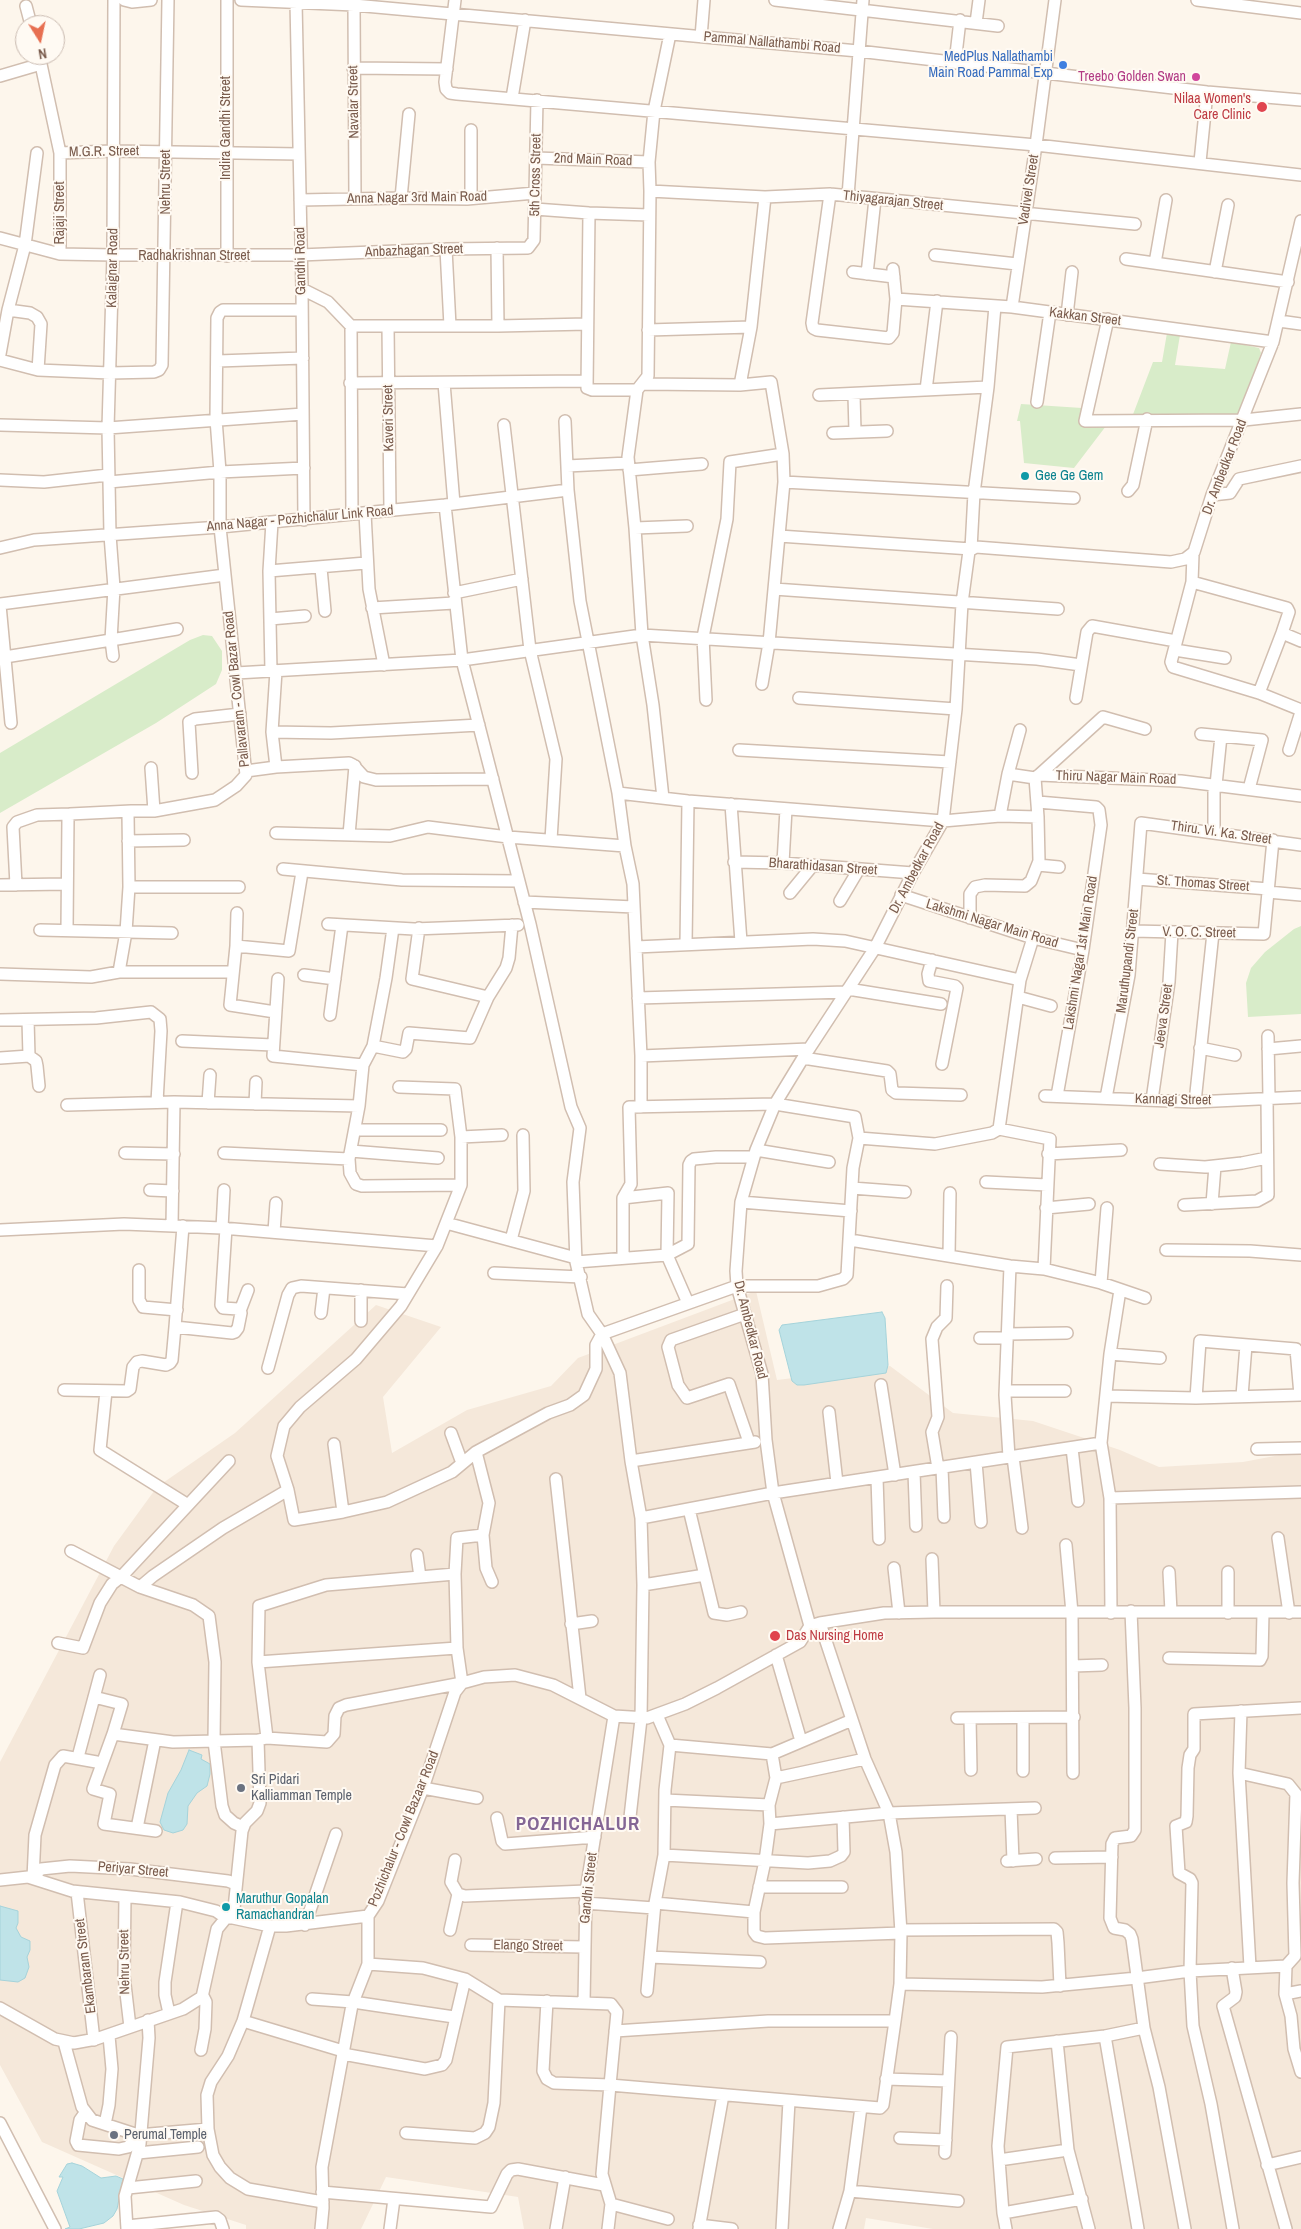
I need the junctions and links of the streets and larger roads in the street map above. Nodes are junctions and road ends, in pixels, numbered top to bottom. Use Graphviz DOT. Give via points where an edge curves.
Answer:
graph roads {
  1 [pos="114,0"];
  2 [pos="124,0"];
  3 [pos="151,0"];
  4 [pos="168,0"];
  5 [pos="226,0"];
  6 [pos="241,0"];
  7 [pos="455,0"];
  8 [pos="704,0"];
  9 [pos="775,0"];
  10 [pos="979,0"];
  11 [pos="1055,0"];
  12 [pos="1197,0"];
  13 [pos="298,1"];
  14 [pos="394,4"];
  15 [pos="354,5"];
  16 [pos="862,5"];
  17 [pos="26,6"];
  18 [pos="1301,13"];
  19 [pos="455,14"];
  20 [pos="28,15"];
  21 [pos="525,20"];
  22 [pos="960,20"];
  23 [pos="976,22"];
  24 [pos="998,26"];
  25 [pos="670,34"];
  26 [pos="701,37"];
  27 [pos="858,51"];
  28 [pos="955,63"];
  29 [pos="28,65"];
  30 [pos="41,65"];
  31 [pos="353,68"];
  32 [pos="447,69"];
  33 [pos="1046,74"];
  34 [pos="0,76"];
  35 [pos="1207,92"];
  36 [pos="512,98"];
  37 [pos="537,100"];
  38 [pos="1301,100"];
  39 [pos="654,111"];
  40 [pos="409,114"];
  41 [pos="852,129"];
  42 [pos="471,130"];
  43 [pos="1036,145"];
  44 [pos="112,151"];
  45 [pos="166,152"];
  46 [pos="37,153"];
  47 [pos="60,153"];
  48 [pos="226,153"];
  49 [pos="299,154"];
  50 [pos="536,158"];
  51 [pos="649,162"];
  52 [pos="1200,162"];
  53 [pos="1301,175"];
  54 [pos="650,191"];
  55 [pos="535,193"];
  56 [pos="830,194"];
  57 [pos="848,196"];
  58 [pos="765,197"];
  59 [pos="401,198"];
  60 [pos="470,198"];
  61 [pos="356,199"];
  62 [pos="876,199"];
  63 [pos="300,200"];
  64 [pos="1166,200"];
  65 [pos="1228,205"];
  66 [pos="535,209"];
  67 [pos="589,213"];
  68 [pos="1024,213"];
  69 [pos="649,215"];
  70 [pos="1301,221"];
  71 [pos="1135,224"];
  72 [pos="0,238"];
  73 [pos="25,245"];
  74 [pos="497,248"];
  75 [pos="528,248"];
  76 [pos="446,249"];
  77 [pos="60,254"];
  78 [pos="114,255"];
  79 [pos="300,255"];
  80 [pos="935,255"];
  81 [pos="166,256"];
  82 [pos="227,256"];
  83 [pos="1126,259"];
  84 [pos="1155,263"];
  85 [pos="1017,264"];
  86 [pos="853,272"];
  87 [pos="1072,272"];
  88 [pos="1215,272"];
  89 [pos="867,274"];
  90 [pos="1288,282"];
  91 [pos="302,289"];
  92 [pos="896,299"];
  93 [pos="937,301"];
  94 [pos="995,306"];
  95 [pos="1012,307"];
  96 [pos="8,310"];
  97 [pos="302,310"];
  98 [pos="1050,312"];
  99 [pos="1067,315"];
  100 [pos="1108,320"];
  101 [pos="1279,321"];
  102 [pos="587,324"];
  103 [pos="1301,324"];
  104 [pos="351,326"];
  105 [pos="388,326"];
  106 [pos="450,326"];
  107 [pos="498,326"];
  108 [pos="751,327"];
  109 [pos="648,330"];
  110 [pos="1273,342"];
  111 [pos="0,354"];
  112 [pos="303,358"];
  113 [pos="0,360"];
  114 [pos="218,361"];
  115 [pos="38,370"];
  116 [pos="110,373"];
  117 [pos="587,381"];
  118 [pos="350,383"];
  119 [pos="389,383"];
  120 [pos="444,383"];
  121 [pos="740,385"];
  122 [pos="640,387"];
  123 [pos="988,387"];
  124 [pos="926,390"];
  125 [pos="854,395"];
  126 [pos="819,396"];
  127 [pos="1037,402"];
  128 [pos="303,414"];
  129 [pos="1301,414"];
  130 [pos="216,419"];
  131 [pos="1147,419"];
  132 [pos="1244,420"];
  133 [pos="564,421"];
  134 [pos="0,425"];
  135 [pos="504,425"];
  136 [pos="108,428"];
  137 [pos="855,431"];
  138 [pos="887,431"];
  139 [pos="833,433"];
  140 [pos="783,454"];
  141 [pos="702,464"];
  142 [pos="567,466"];
  143 [pos="1301,466"];
  144 [pos="629,467"];
  145 [pos="304,468"];
  146 [pos="220,472"];
  147 [pos="108,479"];
  148 [pos="0,480"];
  149 [pos="784,482"];
  150 [pos="568,490"];
  151 [pos="1128,491"];
  152 [pos="974,493"];
  153 [pos="1212,496"];
  154 [pos="512,497"];
  155 [pos="1074,498"];
  156 [pos="450,504"];
  157 [pos="390,510"];
  158 [pos="364,513"];
  159 [pos="352,514"];
  160 [pos="304,520"];
  161 [pos="272,522"];
  162 [pos="687,526"];
  163 [pos="220,527"];
  164 [pos="635,528"];
  165 [pos="110,535"];
  166 [pos="779,536"];
  167 [pos="0,548"];
  168 [pos="971,549"];
  169 [pos="1193,554"];
  170 [pos="366,563"];
  171 [pos="321,568"];
  172 [pos="269,571"];
  173 [pos="225,576"];
  174 [pos="522,579"];
  175 [pos="1192,582"];
  176 [pos="114,588"];
  177 [pos="774,589"];
  178 [pos="454,598"];
  179 [pos="962,603"];
  180 [pos="0,604"];
  181 [pos="372,608"];
  182 [pos="1058,609"];
  183 [pos="325,610"];
  184 [pos="305,616"];
  185 [pos="270,619"];
  186 [pos="177,629"];
  187 [pos="1282,633"];
  188 [pos="642,635"];
  189 [pos="703,637"];
  190 [pos="112,640"];
  191 [pos="1301,641"];
  192 [pos="588,642"];
  193 [pos="769,643"];
  194 [pos="1175,645"];
  195 [pos="530,650"];
  196 [pos="960,655"];
  197 [pos="114,656"];
  198 [pos="5,657"];
  199 [pos="1225,658"];
  200 [pos="462,660"];
  201 [pos="1081,664"];
  202 [pos="384,665"];
  203 [pos="273,671"];
  204 [pos="236,673"];
  205 [pos="762,684"];
  206 [pos="1259,693"];
  207 [pos="799,698"];
  208 [pos="1076,698"];
  209 [pos="706,700"];
  210 [pos="956,709"];
  211 [pos="1301,711"];
  212 [pos="240,714"];
  213 [pos="11,723"];
  214 [pos="479,724"];
  215 [pos="1020,730"];
  216 [pos="1145,730"];
  217 [pos="272,732"];
  218 [pos="1201,734"];
  219 [pos="1221,736"];
  220 [pos="739,750"];
  221 [pos="1289,750"];
  222 [pos="950,762"];
  223 [pos="355,766"];
  224 [pos="276,767"];
  225 [pos="151,768"];
  226 [pos="246,771"];
  227 [pos="192,773"];
  228 [pos="1008,774"];
  229 [pos="1038,776"];
  230 [pos="493,779"];
  231 [pos="1215,785"];
  232 [pos="1249,789"];
  233 [pos="618,793"];
  234 [pos="1301,796"];
  235 [pos="663,798"];
  236 [pos="688,801"];
  237 [pos="1038,802"];
  238 [pos="731,804"];
  239 [pos="786,809"];
  240 [pos="131,811"];
  241 [pos="154,811"];
  242 [pos="70,814"];
  243 [pos="1000,816"];
  244 [pos="1038,817"];
  245 [pos="943,821"];
  246 [pos="1141,823"];
  247 [pos="1214,832"];
  248 [pos="276,833"];
  249 [pos="349,835"];
  250 [pos="508,837"];
  251 [pos="184,840"];
  252 [pos="551,840"];
  253 [pos="1273,840"];
  254 [pos="128,841"];
  255 [pos="1301,845"];
  256 [pos="625,846"];
  257 [pos="734,862"];
  258 [pos="782,863"];
  259 [pos="1038,864"];
  260 [pos="813,866"];
  261 [pos="1059,867"];
  262 [pos="283,869"];
  263 [pos="859,869"];
  264 [pos="302,872"];
  265 [pos="913,873"];
  266 [pos="1137,879"];
  267 [pos="519,880"];
  268 [pos="66,884"];
  269 [pos="0,885"];
  270 [pos="16,885"];
  271 [pos="128,887"];
  272 [pos="238,887"];
  273 [pos="1269,890"];
  274 [pos="790,893"];
  275 [pos="902,895"];
  276 [pos="1301,895"];
  277 [pos="840,901"];
  278 [pos="524,902"];
  279 [pos="634,908"];
  280 [pos="237,913"];
  281 [pos="970,918"];
  282 [pos="328,924"];
  283 [pos="530,924"];
  284 [pos="342,925"];
  285 [pos="512,925"];
  286 [pos="393,928"];
  287 [pos="419,928"];
  288 [pos="40,930"];
  289 [pos="67,930"];
  290 [pos="1133,931"];
  291 [pos="126,932"];
  292 [pos="1172,932"];
  293 [pos="172,933"];
  294 [pos="1213,933"];
  295 [pos="1033,938"];
  296 [pos="741,942"];
  297 [pos="686,944"];
  298 [pos="236,946"];
  299 [pos="636,947"];
  300 [pos="875,948"];
  301 [pos="1083,950"];
  302 [pos="932,960"];
  303 [pos="119,972"];
  304 [pos="233,972"];
  305 [pos="0,974"];
  306 [pos="304,975"];
  307 [pos="278,979"];
  308 [pos="335,979"];
  309 [pos="1020,980"];
  310 [pos="847,991"];
  311 [pos="488,997"];
  312 [pos="1018,997"];
  313 [pos="638,998"];
  314 [pos="941,1004"];
  315 [pos="1052,1006"];
  316 [pos="275,1012"];
  317 [pos="330,1014"];
  318 [pos="0,1020"];
  319 [pos="28,1020"];
  320 [pos="1268,1036"];
  321 [pos="182,1041"];
  322 [pos="273,1045"];
  323 [pos="373,1046"];
  324 [pos="1301,1046"];
  325 [pos="1200,1048"];
  326 [pos="1268,1049"];
  327 [pos="806,1054"];
  328 [pos="1235,1055"];
  329 [pos="29,1056"];
  330 [pos="641,1056"];
  331 [pos="0,1058"];
  332 [pos="942,1064"];
  333 [pos="363,1065"];
  334 [pos="210,1075"];
  335 [pos="256,1082"];
  336 [pos="39,1086"];
  337 [pos="399,1087"];
  338 [pos="961,1096"];
  339 [pos="1044,1096"];
  340 [pos="1057,1096"];
  341 [pos="1301,1097"];
  342 [pos="1106,1098"];
  343 [pos="1268,1099"];
  344 [pos="1152,1100"];
  345 [pos="157,1102"];
  346 [pos="174,1102"];
  347 [pos="1195,1102"];
  348 [pos="208,1103"];
  349 [pos="255,1104"];
  350 [pos="775,1104"];
  351 [pos="67,1105"];
  352 [pos="360,1106"];
  353 [pos="641,1107"];
  354 [pos="998,1128"];
  355 [pos="355,1130"];
  356 [pos="441,1130"];
  357 [pos="502,1134"];
  358 [pos="523,1135"];
  359 [pos="461,1137"];
  360 [pos="859,1138"];
  361 [pos="1121,1150"];
  362 [pos="125,1153"];
  363 [pos="174,1154"];
  364 [pos="224,1154"];
  365 [pos="755,1154"];
  366 [pos="1048,1154"];
  367 [pos="350,1155"];
  368 [pos="438,1158"];
  369 [pos="1267,1158"];
  370 [pos="829,1162"];
  371 [pos="1160,1164"];
  372 [pos="1215,1166"];
  373 [pos="986,1182"];
  374 [pos="461,1185"];
  375 [pos="1047,1185"];
  376 [pos="852,1188"];
  377 [pos="150,1190"];
  378 [pos="224,1190"];
  379 [pos="173,1191"];
  380 [pos="905,1192"];
  381 [pos="950,1193"];
  382 [pos="623,1198"];
  383 [pos="741,1202"];
  384 [pos="276,1203"];
  385 [pos="1089,1204"];
  386 [pos="1212,1204"];
  387 [pos="1184,1205"];
  388 [pos="1046,1208"];
  389 [pos="1107,1208"];
  390 [pos="851,1211"];
  391 [pos="446,1223"];
  392 [pos="178,1226"];
  393 [pos="224,1228"];
  394 [pos="0,1230"];
  395 [pos="274,1232"];
  396 [pos="510,1240"];
  397 [pos="850,1240"];
  398 [pos="437,1246"];
  399 [pos="1166,1250"];
  400 [pos="667,1255"];
  401 [pos="1301,1255"];
  402 [pos="949,1256"];
  403 [pos="623,1258"];
  404 [pos="576,1260"];
  405 [pos="1010,1266"];
  406 [pos="1044,1269"];
  407 [pos="139,1270"];
  408 [pos="494,1273"];
  409 [pos="581,1277"];
  410 [pos="1101,1283"];
  411 [pos="737,1286"];
  412 [pos="947,1286"];
  413 [pos="324,1288"];
  414 [pos="248,1290"];
  415 [pos="361,1290"];
  416 [pos="1120,1290"];
  417 [pos="408,1294"];
  418 [pos="1145,1298"];
  419 [pos="688,1303"];
  420 [pos="177,1310"];
  421 [pos="240,1311"];
  422 [pos="321,1313"];
  423 [pos="745,1314"];
  424 [pos="361,1321"];
  425 [pos="175,1326"];
  426 [pos="1067,1333"];
  427 [pos="602,1334"];
  428 [pos="1008,1336"];
  429 [pos="980,1338"];
  430 [pos="1246,1345"];
  431 [pos="1110,1354"];
  432 [pos="1160,1358"];
  433 [pos="268,1368"];
  434 [pos="881,1385"];
  435 [pos="64,1390"];
  436 [pos="1006,1391"];
  437 [pos="1066,1391"];
  438 [pos="106,1392"];
  439 [pos="1301,1395"];
  440 [pos="1106,1396"];
  441 [pos="1242,1396"];
  442 [pos="1196,1398"];
  443 [pos="829,1412"];
  444 [pos="451,1433"];
  445 [pos="766,1440"];
  446 [pos="749,1442"];
  447 [pos="1101,1443"];
  448 [pos="334,1444"];
  449 [pos="1072,1448"];
  450 [pos="1301,1448"];
  451 [pos="1257,1449"];
  452 [pos="476,1452"];
  453 [pos="1011,1457"];
  454 [pos="229,1461"];
  455 [pos="631,1462"];
  456 [pos="976,1462"];
  457 [pos="462,1463"];
  458 [pos="940,1468"];
  459 [pos="914,1472"];
  460 [pos="894,1475"];
  461 [pos="877,1478"];
  462 [pos="556,1479"];
  463 [pos="837,1484"];
  464 [pos="288,1490"];
  465 [pos="1301,1492"];
  466 [pos="773,1494"];
  467 [pos="1110,1498"];
  468 [pos="1078,1501"];
  469 [pos="188,1505"];
  470 [pos="688,1509"];
  471 [pos="343,1512"];
  472 [pos="944,1517"];
  473 [pos="640,1518"];
  474 [pos="981,1522"];
  475 [pos="916,1526"];
  476 [pos="1022,1528"];
  477 [pos="483,1535"];
  478 [pos="1278,1538"];
  479 [pos="879,1539"];
  480 [pos="1066,1545"];
  481 [pos="71,1551"];
  482 [pos="417,1555"];
  483 [pos="932,1559"];
  484 [pos="894,1568"];
  485 [pos="1169,1572"];
  486 [pos="1228,1572"];
  487 [pos="455,1574"];
  488 [pos="705,1575"];
  489 [pos="122,1576"];
  490 [pos="420,1577"];
  491 [pos="492,1582"];
  492 [pos="643,1585"];
  493 [pos="140,1587"];
  494 [pos="1131,1611"];
  495 [pos="741,1612"];
  496 [pos="934,1612"];
  497 [pos="1171,1612"];
  498 [pos="1301,1612"];
  499 [pos="899,1613"];
  500 [pos="1072,1613"];
  501 [pos="1111,1613"];
  502 [pos="1228,1613"];
  503 [pos="1263,1613"];
  504 [pos="1289,1613"];
  505 [pos="592,1621"];
  506 [pos="571,1624"];
  507 [pos="815,1624"];
  508 [pos="58,1643"];
  509 [pos="457,1648"];
  510 [pos="776,1655"];
  511 [pos="1169,1658"];
  512 [pos="258,1662"];
  513 [pos="1073,1666"];
  514 [pos="1102,1666"];
  515 [pos="100,1675"];
  516 [pos="462,1683"];
  517 [pos="94,1697"];
  518 [pos="580,1698"];
  519 [pos="1301,1708"];
  520 [pos="1241,1711"];
  521 [pos="657,1715"];
  522 [pos="614,1716"];
  523 [pos="1074,1717"];
  524 [pos="957,1718"];
  525 [pos="970,1718"];
  526 [pos="1023,1718"];
  527 [pos="641,1719"];
  528 [pos="852,1720"];
  529 [pos="112,1734"];
  530 [pos="263,1739"];
  531 [pos="154,1740"];
  532 [pos="214,1741"];
  533 [pos="801,1741"];
  534 [pos="670,1745"];
  535 [pos="772,1754"];
  536 [pos="78,1757"];
  537 [pos="866,1759"];
  538 [pos="102,1763"];
  539 [pos="971,1770"];
  540 [pos="1023,1771"];
  541 [pos="1073,1773"];
  542 [pos="1239,1773"];
  543 [pos="776,1778"];
  544 [pos="423,1788"];
  545 [pos="477,1798"];
  546 [pos="665,1800"];
  547 [pos="769,1805"];
  548 [pos="1035,1808"];
  549 [pos="1011,1809"];
  550 [pos="889,1813"];
  551 [pos="630,1817"];
  552 [pos="843,1817"];
  553 [pos="497,1818"];
  554 [pos="770,1824"];
  555 [pos="1298,1824"];
  556 [pos="243,1827"];
  557 [pos="136,1828"];
  558 [pos="156,1831"];
  559 [pos="336,1834"];
  560 [pos="595,1836"];
  561 [pos="664,1855"];
  562 [pos="1112,1857"];
  563 [pos="1055,1858"];
  564 [pos="1036,1859"];
  565 [pos="455,1860"];
  566 [pos="765,1861"];
  567 [pos="33,1878"];
  568 [pos="0,1880"];
  569 [pos="1297,1883"];
  570 [pos="236,1884"];
  571 [pos="759,1887"];
  572 [pos="842,1887"];
  573 [pos="586,1891"];
  574 [pos="77,1892"];
  575 [pos="458,1894"];
  576 [pos="125,1896"];
  577 [pos="177,1902"];
  578 [pos="585,1903"];
  579 [pos="654,1905"];
  580 [pos="754,1912"];
  581 [pos="368,1916"];
  582 [pos="229,1918"];
  583 [pos="305,1925"];
  584 [pos="270,1926"];
  585 [pos="450,1930"];
  586 [pos="900,1932"];
  587 [pos="471,1945"];
  588 [pos="584,1947"];
  589 [pos="650,1957"];
  590 [pos="760,1962"];
  591 [pos="368,1964"];
  592 [pos="1286,1966"];
  593 [pos="1250,1967"];
  594 [pos="1232,1968"];
  595 [pos="1190,1971"];
  596 [pos="1137,1978"];
  597 [pos="465,1979"];
  598 [pos="900,1984"];
  599 [pos="1060,1986"];
  600 [pos="647,1991"];
  601 [pos="1301,1991"];
  602 [pos="1285,1994"];
  603 [pos="203,1996"];
  604 [pos="312,1999"];
  605 [pos="499,2000"];
  606 [pos="547,2001"];
  607 [pos="354,2002"];
  608 [pos="584,2002"];
  609 [pos="0,2008"];
  610 [pos="169,2013"];
  611 [pos="454,2017"];
  612 [pos="1296,2018"];
  613 [pos="148,2020"];
  614 [pos="895,2021"];
  615 [pos="243,2022"];
  616 [pos="130,2027"];
  617 [pos="1144,2028"];
  618 [pos="615,2030"];
  619 [pos="109,2036"];
  620 [pos="1105,2036"];
  621 [pos="951,2038"];
  622 [pos="94,2040"];
  623 [pos="1057,2041"];
  624 [pos="64,2042"];
  625 [pos="201,2050"];
  626 [pos="343,2052"];
  627 [pos="1301,2072"];
  628 [pos="886,2079"];
  629 [pos="948,2081"];
  630 [pos="610,2085"];
  631 [pos="723,2095"];
  632 [pos="789,2100"];
  633 [pos="861,2107"];
  634 [pos="85,2113"];
  635 [pos="0,2123"];
  636 [pos="105,2124"];
  637 [pos="208,2129"];
  638 [pos="406,2133"];
  639 [pos="138,2134"];
  640 [pos="900,2138"];
  641 [pos="946,2140"];
  642 [pos="198,2147"];
  643 [pos="1068,2150"];
  644 [pos="945,2153"];
  645 [pos="138,2154"];
  646 [pos="1301,2156"];
  647 [pos="999,2160"];
  648 [pos="1267,2165"];
  649 [pos="565,2177"];
  650 [pos="196,2181"];
  651 [pos="604,2185"];
  652 [pos="128,2188"];
  653 [pos="850,2191"];
  654 [pos="322,2197"];
  655 [pos="394,2199"];
  656 [pos="1082,2199"];
  657 [pos="958,2200"];
  658 [pos="611,2204"];
  659 [pos="1003,2213"];
  660 [pos="668,2219"];
  661 [pos="699,2227"];
  662 [pos="127,2228"];
  663 [pos="55,2229"];
  664 [pos="223,2229"];
  665 [pos="321,2229"];
  666 [pos="390,2229"];
  667 [pos="556,2229"];
  668 [pos="608,2229"];
  669 [pos="732,2229"];
  670 [pos="782,2229"];
  671 [pos="839,2229"];
  672 [pos="1006,2229"];
  673 [pos="1089,2229"];
  674 [pos="1138,2229"];
  675 [pos="1184,2229"];
  676 [pos="1233,2229"];
  677 [pos="1286,2229"];
  1 -- 44 [label="street, Kalaignar Road"];
  2 -- 3 [label="street"];
  4 -- 45 [label="street, Nehru Street"];
  5 -- 48 [label="street, Indira Gandhi Street"];
  6 -- 13 [label="street, Pammal Nallathambi Road"];
  7 -- 19 [label="street"];
  8 -- 26 [label="street"];
  9 -- 16 [label="street"];
  10 -- 23 [label="street"];
  11 -- 33 [label="street, Vadivel Street"];
  12 -- 18 [label="street"];
  13 -- 15 [label="street, Pammal Nallathambi Road"];
  13 -- 49 [label="street, Gandhi Road"];
  14 -- 15 [label="street, Pammal Nallathambi Road"];
  14 -- 19 [label="street, Pammal Nallathambi Road"];
  15 -- 31 [label="street, Navalar Street"];
  16 -- 22 [label="street"];
  16 -- 27 [label="street"];
  17 -- 20 [label="street"];
  19 -- 21 [label="street, Pammal Nallathambi Road"];
  19 -- 32 [label="street"];
  21 -- 25 [label="street, Pammal Nallathambi Road"];
  21 -- 36 [label="street"];
  22 -- 23 [label="street"];
  22 -- 28 [label="street"];
  23 -- 24 [label="street"];
  25 -- 26 [label="street, Pammal Nallathambi Road"];
  25 -- 39 [label="street"];
  26 -- 27 [label="street, Pammal Nallathambi Road"];
  27 -- 28 [label="street, Pammal Nallathambi Road"];
  27 -- 41 [label="street"];
  28 -- 33 [label="street, Pammal Nallathambi Road"];
  29 -- 34 [label="street"];
  30 -- 47 [label="street, Rajaji Street"];
  31 -- 32 [label="street"];
  31 -- 61 [label="street, Navalar Street"];
  32 -- 36 [label="street" via="445,82 450,92"];
  33 -- 35 [label="street, Pammal Nallathambi Road"];
  33 -- 43 [label="street, Vadivel Street"];
  35 -- 38 [label="street, Pammal Nallathambi Road"];
  35 -- 52 [label="street"];
  36 -- 37 [label="street"];
  37 -- 39 [label="street"];
  37 -- 50 [label="street, 5th Cross Street"];
  39 -- 41 [label="street"];
  39 -- 51 [label="street"];
  40 -- 59 [label="street"];
  41 -- 43 [label="street"];
  41 -- 57 [label="street"];
  42 -- 60 [label="street"];
  43 -- 52 [label="street"];
  43 -- 68 [label="street, Vadivel Street"];
  44 -- 45 [label="street, M.G.R. Street"];
  44 -- 47 [label="street, M.G.R. Street"];
  44 -- 78 [label="street, Kalaignar Road"];
  45 -- 48 [label="street, M.G.R. Street"];
  45 -- 81 [label="street, Nehru Street"];
  46 -- 73 [label="street"];
  47 -- 77 [label="street, Rajaji Street"];
  48 -- 49 [label="street, M.G.R. Street"];
  48 -- 82 [label="street, Indira Gandhi Street"];
  49 -- 63 [label="street, Gandhi Road"];
  50 -- 51 [label="street, 2nd Main Road"];
  50 -- 55 [label="street, 5th Cross Street"];
  51 -- 54 [label="street"];
  52 -- 53 [label="street"];
  54 -- 58 [label="street, Thiyagarajan Street"];
  54 -- 69 [label="street"];
  55 -- 60 [label="street, Anna Nagar 3rd Main Road"];
  55 -- 66 [label="street, 5th Cross Street"];
  56 -- 57 [label="street, Thiyagarajan Street"];
  56 -- 58 [label="street, Thiyagarajan Street"];
  56 -- 92 [label="street" via="813,328 889,338 893,332"];
  57 -- 62 [label="street, Thiyagarajan Street"];
  58 -- 108 [label="street"];
  59 -- 60 [label="street, Anna Nagar 3rd Main Road"];
  59 -- 61 [label="street, Anna Nagar 3rd Main Road"];
  61 -- 63 [label="street, Anna Nagar 3rd Main Road"];
  62 -- 68 [label="street, Thiyagarajan Street"];
  62 -- 89 [label="street"];
  63 -- 79 [label="street, Gandhi Road"];
  64 -- 84 [label="street"];
  65 -- 88 [label="street"];
  66 -- 67 [label="street"];
  66 -- 75 [label="street, 5th Cross Street" via="534,240"];
  67 -- 69 [label="street"];
  67 -- 102 [label="street"];
  68 -- 71 [label="street, Thiyagarajan Street"];
  68 -- 85 [label="street, Vadivel Street"];
  69 -- 109 [label="street"];
  70 -- 90 [label="street, Dr. Ambedkar Road"];
  72 -- 73 [label="street, Radhakrishnan Street"];
  73 -- 77 [label="street, Radhakrishnan Street"];
  73 -- 96 [label="street"];
  74 -- 75 [label="street, Anbazhagan Street"];
  74 -- 76 [label="street, Anbazhagan Street"];
  74 -- 107 [label="street"];
  76 -- 79 [label="street, Anbazhagan Street"];
  76 -- 106 [label="street"];
  77 -- 78 [label="street, Radhakrishnan Street"];
  78 -- 81 [label="street, Radhakrishnan Street"];
  78 -- 116 [label="street, Kalaignar Road"];
  79 -- 82 [label="street, Radhakrishnan Street"];
  79 -- 91 [label="street, Gandhi Road"];
  80 -- 85 [label="street"];
  81 -- 82 [label="street, Radhakrishnan Street"];
  81 -- 116 [label="street, Nehru Street" via="162,365 154,372"];
  83 -- 84 [label="street"];
  84 -- 88 [label="street"];
  85 -- 95 [label="street, Vadivel Street"];
  86 -- 89 [label="street"];
  87 -- 99 [label="street"];
  88 -- 90 [label="street"];
  89 -- 92 [label="street" via="894,273"];
  90 -- 101 [label="street, Dr. Ambedkar Road"];
  91 -- 97 [label="street, Gandhi Road"];
  91 -- 104 [label="street" via="328,302"];
  92 -- 93 [label="street, Kakkan Street"];
  93 -- 94 [label="street, Kakkan Street"];
  93 -- 124 [label="street"];
  94 -- 95 [label="street, Kakkan Street"];
  94 -- 123 [label="street, Dr. Ambedkar Road"];
  95 -- 98 [label="street, Kakkan Street"];
  96 -- 111 [label="street"];
  96 -- 115 [label="street" via="30,313 41,324"];
  97 -- 112 [label="street, Gandhi Road"];
  97 -- 114 [label="street, Pallavaram - Cowl Bazar Road" via="220,312 217,318"];
  98 -- 99 [label="street, Kakkan Street"];
  98 -- 127 [label="street"];
  99 -- 100 [label="street, Kakkan Street"];
  100 -- 110 [label="street, Kakkan Street"];
  100 -- 131 [label="street" via="1085,421"];
  101 -- 103 [label="street"];
  101 -- 110 [label="street, Dr. Ambedkar Road"];
  102 -- 107 [label="street"];
  102 -- 117 [label="street"];
  104 -- 105 [label="street"];
  104 -- 118 [label="street"];
  105 -- 106 [label="street"];
  105 -- 119 [label="street, Kaveri Street"];
  106 -- 107 [label="street"];
  108 -- 109 [label="street"];
  108 -- 121 [label="street"];
  109 -- 122 [label="street" via="648,376"];
  110 -- 132 [label="street, Dr. Ambedkar Road"];
  112 -- 114 [label="street"];
  112 -- 128 [label="street, Gandhi Road"];
  113 -- 115 [label="street"];
  114 -- 130 [label="street, Pallavaram - Cowl Bazar Road"];
  115 -- 116 [label="street"];
  116 -- 136 [label="street, Kalaignar Road"];
  117 -- 120 [label="street"];
  117 -- 122 [label="street" via="587,388 592,390"];
  118 -- 119 [label="street"];
  118 -- 159 [label="street"];
  119 -- 120 [label="street"];
  119 -- 157 [label="street, Kaveri Street"];
  120 -- 156 [label="street"];
  121 -- 122 [label="street"];
  121 -- 140 [label="street" via="772,382"];
  122 -- 144 [label="street"];
  123 -- 124 [label="street"];
  123 -- 152 [label="street, Dr. Ambedkar Road"];
  124 -- 125 [label="street"];
  125 -- 126 [label="street"];
  125 -- 137 [label="street"];
  128 -- 130 [label="street"];
  128 -- 145 [label="street, Gandhi Road"];
  129 -- 132 [label="street"];
  130 -- 136 [label="street"];
  130 -- 146 [label="street, Pallavaram - Cowl Bazar Road"];
  131 -- 132 [label="street"];
  131 -- 151 [label="street" via="1133,484"];
  132 -- 153 [label="street, Dr. Ambedkar Road"];
  133 -- 142 [label="street"];
  134 -- 136 [label="street"];
  135 -- 154 [label="street"];
  136 -- 147 [label="street, Kalaignar Road"];
  137 -- 138 [label="street"];
  137 -- 139 [label="street"];
  140 -- 149 [label="street"];
  140 -- 189 [label="street" via="730,462 727,519"];
  141 -- 144 [label="street"];
  142 -- 144 [label="street"];
  142 -- 150 [label="street"];
  143 -- 153 [label="street" via="1239,479 1230,494"];
  144 -- 164 [label="street"];
  145 -- 146 [label="street"];
  145 -- 160 [label="street, Gandhi Road"];
  146 -- 147 [label="street"];
  146 -- 163 [label="street, Pallavaram - Cowl Bazar Road"];
  147 -- 148 [label="street"];
  147 -- 165 [label="street, Kalaignar Road"];
  149 -- 152 [label="street"];
  149 -- 166 [label="street"];
  150 -- 154 [label="street, Anna Nagar - Pozhichalur Link Road"];
  150 -- 192 [label="street"];
  152 -- 155 [label="street"];
  152 -- 168 [label="street, Dr. Ambedkar Road"];
  153 -- 169 [label="street, Dr. Ambedkar Road"];
  154 -- 156 [label="street, Anna Nagar - Pozhichalur Link Road"];
  154 -- 174 [label="street"];
  156 -- 157 [label="street, Anna Nagar - Pozhichalur Link Road"];
  156 -- 178 [label="street"];
  157 -- 158 [label="street, Anna Nagar - Pozhichalur Link Road"];
  158 -- 159 [label="street, Anna Nagar - Pozhichalur Link Road"];
  158 -- 170 [label="street"];
  159 -- 160 [label="street, Anna Nagar - Pozhichalur Link Road"];
  160 -- 161 [label="street, Anna Nagar - Pozhichalur Link Road"];
  161 -- 163 [label="street, Anna Nagar - Pozhichalur Link Road"];
  161 -- 172 [label="street"];
  162 -- 164 [label="street"];
  163 -- 165 [label="street, Anna Nagar - Pozhichalur Link Road"];
  163 -- 173 [label="street, Pallavaram - Cowl Bazar Road"];
  164 -- 188 [label="street"];
  165 -- 167 [label="street, Anna Nagar - Pozhichalur Link Road" via="34,540"];
  165 -- 176 [label="street, Kalaignar Road"];
  166 -- 168 [label="street"];
  166 -- 177 [label="street"];
  168 -- 169 [label="street" via="1171,562"];
  168 -- 179 [label="street, Dr. Ambedkar Road"];
  169 -- 175 [label="street, Dr. Ambedkar Road"];
  170 -- 171 [label="street"];
  170 -- 181 [label="street"];
  171 -- 172 [label="street"];
  171 -- 183 [label="street"];
  172 -- 185 [label="street"];
  173 -- 176 [label="street"];
  173 -- 204 [label="street, Pallavaram - Cowl Bazar Road"];
  174 -- 178 [label="street"];
  174 -- 195 [label="street"];
  175 -- 187 [label="street" via="1287,608 1289,612"];
  175 -- 194 [label="street, Dr. Ambedkar Road"];
  176 -- 180 [label="street"];
  176 -- 190 [label="street, Kalaignar Road"];
  177 -- 179 [label="street"];
  177 -- 193 [label="street"];
  178 -- 181 [label="street"];
  178 -- 200 [label="street"];
  179 -- 182 [label="street"];
  179 -- 196 [label="street, Dr. Ambedkar Road"];
  180 -- 198 [label="street"];
  181 -- 202 [label="street"];
  184 -- 185 [label="street"];
  185 -- 203 [label="street"];
  186 -- 190 [label="street"];
  187 -- 191 [label="street"];
  187 -- 206 [label="street"];
  188 -- 189 [label="street"];
  188 -- 192 [label="street"];
  188 -- 235 [label="street"];
  189 -- 193 [label="street"];
  189 -- 209 [label="street"];
  190 -- 197 [label="street, Kalaignar Road"];
  190 -- 198 [label="street"];
  192 -- 195 [label="street"];
  192 -- 233 [label="street"];
  193 -- 196 [label="street"];
  193 -- 205 [label="street"];
  194 -- 199 [label="street"];
  194 -- 201 [label="street" via="1092,626 1087,632"];
  194 -- 206 [label="street" via="1173,667"];
  195 -- 200 [label="street"];
  195 -- 252 [label="street" via="556,760"];
  196 -- 201 [label="street"];
  196 -- 210 [label="street, Dr. Ambedkar Road"];
  198 -- 213 [label="street"];
  200 -- 202 [label="street"];
  200 -- 214 [label="street"];
  201 -- 208 [label="street"];
  202 -- 203 [label="street"];
  203 -- 204 [label="street"];
  203 -- 217 [label="street"];
  204 -- 212 [label="street, Pallavaram - Cowl Bazar Road"];
  206 -- 211 [label="street"];
  207 -- 210 [label="street"];
  210 -- 222 [label="street, Dr. Ambedkar Road"];
  211 -- 221 [label="street"];
  212 -- 226 [label="street, Pallavaram - Cowl Bazar Road"];
  212 -- 227 [label="street" via="189,722"];
  214 -- 217 [label="street" via="331,733"];
  214 -- 230 [label="street"];
  215 -- 228 [label="street"];
  216 -- 229 [label="street" via="1103,716"];
  217 -- 224 [label="street"];
  218 -- 219 [label="street"];
  219 -- 231 [label="street"];
  219 -- 232 [label="street" via="1262,740"];
  220 -- 222 [label="street"];
  222 -- 245 [label="street, Dr. Ambedkar Road"];
  223 -- 224 [label="street" via="349,763"];
  223 -- 230 [label="street" via="364,777 376,780"];
  223 -- 249 [label="street"];
  224 -- 226 [label="street"];
  225 -- 241 [label="street"];
  226 -- 241 [label="street, Pallavaram - Cowl Bazar Road" via="236,786 215,800"];
  228 -- 229 [label="street"];
  228 -- 243 [label="street"];
  229 -- 231 [label="street, Thiru Nagar Main Road"];
  229 -- 237 [label="street, Thiru Nagar Main Road"];
  230 -- 250 [label="street"];
  231 -- 232 [label="street, Thiru Nagar Main Road"];
  231 -- 247 [label="street"];
  232 -- 234 [label="street, Thiru Nagar Main Road"];
  233 -- 235 [label="street"];
  233 -- 256 [label="street"];
  235 -- 236 [label="street"];
  236 -- 238 [label="street"];
  236 -- 297 [label="street"];
  237 -- 244 [label="street, Thiru Nagar Main Road"];
  237 -- 301 [label="street, Lakshmi Nagar 1st Main Road" via="1092,806 1099,810 1101,825"];
  238 -- 239 [label="street"];
  238 -- 257 [label="street"];
  239 -- 245 [label="street"];
  239 -- 258 [label="street"];
  240 -- 241 [label="street, Pallavaram - Cowl Bazar Road"];
  240 -- 242 [label="street, Pallavaram - Cowl Bazar Road"];
  240 -- 254 [label="street" via="127,819"];
  242 -- 268 [label="street"];
  242 -- 270 [label="street, Pallavaram - Cowl Bazar Road" via="37,815 17,822 13,827"];
  243 -- 244 [label="street"];
  243 -- 245 [label="street"];
  244 -- 259 [label="street, Thiru Nagar Main Road"];
  245 -- 265 [label="street, Dr. Ambedkar Road"];
  246 -- 247 [label="street, Thiru. Vi. Ka. Street"];
  246 -- 266 [label="street, Maruthupandi Street"];
  247 -- 253 [label="street, Thiru. Vi. Ka. Street"];
  248 -- 249 [label="street"];
  249 -- 250 [label="street" via="390,836 428,827"];
  250 -- 252 [label="street"];
  250 -- 267 [label="street"];
  251 -- 254 [label="street"];
  252 -- 256 [label="street"];
  253 -- 255 [label="street, Thiru. Vi. Ka. Street"];
  253 -- 273 [label="street"];
  254 -- 271 [label="street"];
  256 -- 279 [label="street"];
  257 -- 258 [label="street, Bharathidasan Street"];
  257 -- 296 [label="street"];
  258 -- 260 [label="street, Bharathidasan Street"];
  259 -- 261 [label="street"];
  259 -- 281 [label="street" via="1032,881 1025,886 985,885 975,888 970,894"];
  260 -- 263 [label="street, Bharathidasan Street"];
  260 -- 274 [label="street"];
  262 -- 264 [label="street"];
  263 -- 265 [label="street, Bharathidasan Street"];
  263 -- 277 [label="street"];
  264 -- 267 [label="street" via="402,880"];
  264 -- 298 [label="street" via="289,951"];
  265 -- 275 [label="street, Dr. Ambedkar Road"];
  266 -- 273 [label="street, St. Thomas Street"];
  266 -- 290 [label="street, Maruthupandi Street"];
  267 -- 278 [label="street"];
  268 -- 270 [label="street"];
  268 -- 289 [label="street"];
  269 -- 270 [label="street"];
  271 -- 272 [label="street"];
  271 -- 291 [label="street"];
  273 -- 276 [label="street, St. Thomas Street"];
  273 -- 294 [label="street, V. O. C. Street" via="1264,934"];
  275 -- 281 [label="street, Lakshmi Nagar Main Road"];
  275 -- 300 [label="street, Dr. Ambedkar Road"];
  278 -- 279 [label="street"];
  278 -- 283 [label="street"];
  279 -- 299 [label="street"];
  280 -- 298 [label="street"];
  281 -- 295 [label="street, Lakshmi Nagar Main Road"];
  282 -- 284 [label="street"];
  283 -- 285 [label="street"];
  283 -- 404 [label="street" via="571,1108 580,1128 573,1182"];
  284 -- 286 [label="street"];
  284 -- 308 [label="street"];
  285 -- 287 [label="street"];
  285 -- 311 [label="street" via="510,958"];
  286 -- 287 [label="street"];
  286 -- 323 [label="street"];
  287 -- 311 [label="street" via="412,979"];
  288 -- 289 [label="street"];
  289 -- 291 [label="street"];
  290 -- 292 [label="street, V. O. C. Street"];
  290 -- 342 [label="street, Maruthupandi Street" via="1129,975"];
  291 -- 293 [label="street"];
  291 -- 303 [label="street"];
  292 -- 294 [label="street, V. O. C. Street"];
  292 -- 344 [label="street, Jeeva Street" via="1169,982"];
  294 -- 325 [label="street"];
  295 -- 301 [label="street, Lakshmi Nagar Main Road"];
  295 -- 309 [label="street"];
  296 -- 297 [label="street"];
  296 -- 300 [label="street" via="813,939 845,941"];
  297 -- 299 [label="street"];
  298 -- 304 [label="street"];
  299 -- 313 [label="street"];
  300 -- 302 [label="street"];
  300 -- 310 [label="street, Dr. Ambedkar Road"];
  301 -- 340 [label="street, Lakshmi Nagar 1st Main Road"];
  302 -- 309 [label="street"];
  302 -- 332 [label="street" via="929,981 957,988"];
  303 -- 304 [label="street"];
  303 -- 305 [label="street" via="91,977"];
  304 -- 316 [label="street" via="230,1005"];
  306 -- 308 [label="street"];
  307 -- 316 [label="street"];
  308 -- 317 [label="street"];
  309 -- 312 [label="street"];
  310 -- 313 [label="street"];
  310 -- 314 [label="street"];
  310 -- 327 [label="street, Dr. Ambedkar Road"];
  311 -- 323 [label="street" via="470,1038 409,1033 404,1052"];
  312 -- 315 [label="street"];
  312 -- 354 [label="street"];
  313 -- 330 [label="street"];
  316 -- 322 [label="street"];
  318 -- 319 [label="street"];
  319 -- 329 [label="street"];
  319 -- 345 [label="street" via="151,1012 160,1019 161,1031"];
  320 -- 326 [label="street"];
  321 -- 322 [label="street"];
  322 -- 333 [label="street" via="273,1056"];
  323 -- 333 [label="street"];
  324 -- 326 [label="street"];
  325 -- 328 [label="street"];
  325 -- 347 [label="street"];
  326 -- 343 [label="street"];
  327 -- 330 [label="street"];
  327 -- 338 [label="street" via="887,1071 892,1090 896,1093"];
  327 -- 350 [label="street, Dr. Ambedkar Road"];
  329 -- 331 [label="street"];
  329 -- 336 [label="street" via="36,1061"];
  330 -- 353 [label="street"];
  333 -- 352 [label="street"];
  334 -- 348 [label="street"];
  335 -- 349 [label="street"];
  337 -- 359 [label="street" via="456,1089"];
  339 -- 340 [label="street, Kannagi Street"];
  340 -- 342 [label="street, Kannagi Street"];
  341 -- 343 [label="street, Kannagi Street"];
  342 -- 344 [label="street, Kannagi Street"];
  343 -- 347 [label="street, Kannagi Street"];
  343 -- 369 [label="street"];
  344 -- 347 [label="street, Kannagi Street"];
  345 -- 346 [label="street"];
  345 -- 351 [label="street"];
  346 -- 348 [label="street"];
  346 -- 363 [label="street"];
  348 -- 349 [label="street"];
  349 -- 352 [label="street"];
  350 -- 353 [label="street"];
  350 -- 360 [label="street" via="855,1117"];
  350 -- 365 [label="street, Dr. Ambedkar Road"];
  352 -- 355 [label="street"];
  353 -- 382 [label="street" via="629,1107 631,1184"];
  354 -- 360 [label="street" via="992,1133 935,1144"];
  354 -- 366 [label="street" via="1050,1140"];
  355 -- 356 [label="street"];
  355 -- 367 [label="street"];
  357 -- 359 [label="street"];
  358 -- 396 [label="street" via="524,1191"];
  359 -- 374 [label="street"];
  360 -- 376 [label="street" via="852,1168"];
  361 -- 366 [label="street"];
  362 -- 363 [label="street"];
  363 -- 379 [label="street"];
  364 -- 367 [label="street"];
  365 -- 370 [label="street"];
  365 -- 383 [label="street, Dr. Ambedkar Road"];
  365 -- 400 [label="street" via="691,1161 688,1244"];
  366 -- 375 [label="street"];
  367 -- 368 [label="street"];
  367 -- 374 [label="street" via="350,1173 356,1184 362,1186"];
  369 -- 372 [label="street"];
  369 -- 386 [label="street" via="1266,1198"];
  371 -- 372 [label="street"];
  372 -- 386 [label="street"];
  373 -- 375 [label="street"];
  374 -- 391 [label="street"];
  375 -- 388 [label="street"];
  376 -- 380 [label="street"];
  376 -- 390 [label="street"];
  377 -- 379 [label="street"];
  378 -- 393 [label="street"];
  379 -- 392 [label="street"];
  381 -- 402 [label="street"];
  382 -- 400 [label="street" via="668,1193"];
  382 -- 403 [label="street"];
  383 -- 390 [label="street"];
  383 -- 411 [label="street, Dr. Ambedkar Road"];
  384 -- 395 [label="street"];
  385 -- 388 [label="street"];
  386 -- 387 [label="street"];
  388 -- 406 [label="street"];
  389 -- 410 [label="street"];
  390 -- 397 [label="street"];
  391 -- 396 [label="street"];
  391 -- 398 [label="street"];
  392 -- 393 [label="street"];
  392 -- 394 [label="street" via="124,1224"];
  392 -- 420 [label="street"];
  393 -- 395 [label="street"];
  393 -- 421 [label="street" via="221,1305"];
  395 -- 398 [label="street"];
  396 -- 404 [label="street"];
  397 -- 402 [label="street"];
  397 -- 411 [label="street" via="843,1279 818,1286"];
  398 -- 417 [label="street"];
  399 -- 401 [label="street"];
  400 -- 403 [label="street"];
  400 -- 419 [label="street"];
  402 -- 405 [label="street"];
  403 -- 404 [label="street"];
  404 -- 409 [label="street"];
  405 -- 406 [label="street"];
  405 -- 428 [label="street"];
  406 -- 410 [label="street"];
  407 -- 420 [label="street" via="139,1300 143,1308"];
  408 -- 409 [label="street"];
  409 -- 427 [label="street" via="588,1314"];
  410 -- 416 [label="street"];
  411 -- 419 [label="street"];
  411 -- 423 [label="street, Dr. Ambedkar Road"];
  412 -- 458 [label="street" via="946,1318 932,1339 938,1417 932,1432"];
  413 -- 415 [label="street"];
  413 -- 422 [label="street"];
  413 -- 433 [label="street" via="292,1288"];
  414 -- 421 [label="street"];
  415 -- 417 [label="street"];
  415 -- 424 [label="street"];
  416 -- 418 [label="street"];
  416 -- 431 [label="street"];
  417 -- 464 [label="street" via="356,1359 300,1407 284,1426 277,1456"];
  419 -- 427 [label="street"];
  420 -- 425 [label="street"];
  421 -- 425 [label="street" via="235,1332"];
  423 -- 445 [label="street, Dr. Ambedkar Road" via="762,1374"];
  423 -- 446 [label="street" via="671,1340 668,1347 678,1385 687,1398 729,1384"];
  425 -- 438 [label="street" via="170,1363 137,1362 133,1367 130,1389"];
  426 -- 428 [label="street"];
  427 -- 452 [label="street" via="596,1345 596,1369 584,1395"];
  427 -- 455 [label="street" via="620,1373"];
  428 -- 429 [label="street"];
  428 -- 436 [label="street"];
  430 -- 439 [label="street" via="1296,1349"];
  430 -- 441 [label="street"];
  430 -- 442 [label="street" via="1200,1341"];
  431 -- 432 [label="street"];
  431 -- 440 [label="street"];
  434 -- 460 [label="street"];
  435 -- 438 [label="street"];
  436 -- 437 [label="street"];
  436 -- 453 [label="street"];
  438 -- 469 [label="street" via="100,1450"];
  439 -- 441 [label="street"];
  440 -- 442 [label="street"];
  440 -- 447 [label="street"];
  441 -- 442 [label="street"];
  443 -- 463 [label="street"];
  444 -- 457 [label="street"];
  445 -- 446 [label="street"];
  445 -- 466 [label="street, Dr. Ambedkar Road"];
  446 -- 455 [label="street"];
  447 -- 449 [label="street"];
  447 -- 467 [label="street"];
  448 -- 471 [label="street"];
  449 -- 453 [label="street"];
  449 -- 468 [label="street"];
  450 -- 451 [label="street"];
  452 -- 457 [label="street"];
  452 -- 477 [label="street" via="489,1503"];
  453 -- 456 [label="street"];
  453 -- 476 [label="street"];
  454 -- 469 [label="street"];
  455 -- 473 [label="street"];
  456 -- 458 [label="street"];
  456 -- 474 [label="street"];
  457 -- 471 [label="street" via="452,1472 387,1502"];
  458 -- 459 [label="street"];
  458 -- 472 [label="street"];
  459 -- 460 [label="street"];
  459 -- 475 [label="street"];
  460 -- 461 [label="street"];
  461 -- 463 [label="street"];
  461 -- 479 [label="street"];
  462 -- 506 [label="street"];
  463 -- 466 [label="street"];
  464 -- 471 [label="street" via="294,1520"];
  464 -- 493 [label="street" via="223,1528"];
  465 -- 467 [label="street"];
  466 -- 470 [label="street"];
  466 -- 507 [label="street, Dr. Ambedkar Road"];
  467 -- 501 [label="street"];
  469 -- 489 [label="street"];
  470 -- 473 [label="street"];
  470 -- 488 [label="street"];
  473 -- 492 [label="street"];
  477 -- 487 [label="street" via="457,1538"];
  477 -- 491 [label="street" via="486,1568"];
  478 -- 504 [label="street"];
  480 -- 500 [label="street"];
  481 -- 489 [label="street"];
  482 -- 490 [label="street"];
  483 -- 496 [label="street"];
  484 -- 499 [label="street"];
  485 -- 497 [label="street"];
  486 -- 502 [label="street"];
  487 -- 490 [label="street"];
  487 -- 509 [label="street"];
  488 -- 492 [label="street"];
  488 -- 495 [label="street" via="714,1613"];
  489 -- 493 [label="street"];
  489 -- 508 [label="street" via="112,1584 100,1603 83,1648"];
  490 -- 512 [label="street" via="326,1585 258,1606"];
  492 -- 527 [label="street"];
  493 -- 532 [label="street" via="193,1605 209,1616 215,1662"];
  494 -- 497 [label="street"];
  494 -- 501 [label="street"];
  494 -- 562 [label="street" via="1136,1708 1134,1830 1131,1836 1115,1838"];
  496 -- 499 [label="street"];
  496 -- 500 [label="street"];
  497 -- 502 [label="street"];
  498 -- 504 [label="street"];
  499 -- 507 [label="street"];
  500 -- 501 [label="street"];
  500 -- 513 [label="street"];
  502 -- 503 [label="street"];
  503 -- 504 [label="street"];
  503 -- 511 [label="street" via="1260,1660"];
  505 -- 506 [label="street"];
  506 -- 518 [label="street"];
  507 -- 510 [label="street" via="800,1642"];
  507 -- 528 [label="street, Dr. Ambedkar Road"];
  509 -- 512 [label="street"];
  509 -- 516 [label="street"];
  510 -- 521 [label="street" via="717,1688"];
  510 -- 533 [label="street"];
  512 -- 530 [label="street"];
  513 -- 514 [label="street"];
  513 -- 523 [label="street"];
  515 -- 517 [label="street"];
  516 -- 518 [label="street" via="484,1677 515,1675 541,1681"];
  516 -- 530 [label="street" via="338,1708 334,1734 327,1742"];
  516 -- 544 [label="street, Pozhichalur - Cowl Bazaar Road" via="455,1692"];
  517 -- 529 [label="street" via="122,1704"];
  517 -- 536 [label="street"];
  518 -- 522 [label="street"];
  519 -- 520 [label="street"];
  520 -- 542 [label="street"];
  520 -- 595 [label="street" via="1198,1712 1193,1715 1194,1749 1188,1768 1187,1816 1186,1822 1177,1824 1176,1828 1179,1874 1192,1883"];
  521 -- 527 [label="street"];
  521 -- 534 [label="street"];
  522 -- 527 [label="street"];
  522 -- 560 [label="street, Gandhi Street"];
  523 -- 526 [label="street"];
  523 -- 541 [label="street"];
  524 -- 525 [label="street"];
  525 -- 526 [label="street"];
  525 -- 539 [label="street"];
  526 -- 540 [label="street"];
  527 -- 551 [label="street"];
  528 -- 533 [label="street"];
  528 -- 537 [label="street, Dr. Ambedkar Road"];
  529 -- 531 [label="street"];
  529 -- 538 [label="street"];
  530 -- 532 [label="street"];
  530 -- 556 [label="street" via="260,1804"];
  531 -- 532 [label="street"];
  531 -- 557 [label="street"];
  532 -- 556 [label="street" via="225,1816"];
  533 -- 535 [label="street"];
  534 -- 535 [label="street"];
  534 -- 546 [label="street"];
  535 -- 543 [label="street"];
  536 -- 538 [label="street"];
  536 -- 567 [label="street" via="63,1756 56,1765 35,1835"];
  537 -- 543 [label="street"];
  537 -- 550 [label="street, Dr. Ambedkar Road"];
  538 -- 557 [label="street" via="93,1789 110,1794 104,1824"];
  542 -- 555 [label="street" via="1288,1784 1296,1794"];
  542 -- 593 [label="street"];
  543 -- 547 [label="street"];
  544 -- 545 [label="street"];
  544 -- 581 [label="street, Pozhichalur - Cowl Bazaar Road" via="378,1900"];
  546 -- 547 [label="street"];
  546 -- 561 [label="street"];
  547 -- 554 [label="street"];
  548 -- 549 [label="street"];
  549 -- 550 [label="street"];
  549 -- 564 [label="street" via="1010,1861"];
  550 -- 552 [label="street"];
  550 -- 586 [label="street, Dr. Ambedkar Road" via="896,1852"];
  552 -- 554 [label="street"];
  552 -- 566 [label="street" via="845,1846 841,1856 819,1863"];
  553 -- 560 [label="street" via="502,1841 506,1844"];
  554 -- 566 [label="street"];
  555 -- 569 [label="street"];
  556 -- 570 [label="street"];
  557 -- 558 [label="street"];
  559 -- 583 [label="street"];
  560 -- 573 [label="street, Gandhi Street"];
  561 -- 566 [label="street"];
  561 -- 579 [label="street"];
  562 -- 563 [label="street"];
  562 -- 596 [label="street" via="1110,1918 1114,1928 1130,1934"];
  565 -- 575 [label="street" via="451,1882"];
  566 -- 571 [label="street"];
  567 -- 568 [label="street"];
  567 -- 570 [label="street, Periyar Street" via="41,1869 70,1866 130,1869"];
  567 -- 574 [label="street, Pozhichalur - Cowl Bazaar Road" via="59,1889"];
  569 -- 592 [label="street" via="1295,1956"];
  570 -- 582 [label="street"];
  571 -- 572 [label="street"];
  571 -- 580 [label="street"];
  573 -- 575 [label="street"];
  573 -- 578 [label="street, Gandhi Street"];
  574 -- 576 [label="street, Pozhichalur - Cowl Bazaar Road"];
  574 -- 622 [label="street, Ekambaram Street"];
  575 -- 585 [label="street"];
  576 -- 577 [label="street, Pozhichalur - Cowl Bazaar Road"];
  576 -- 616 [label="street, Nehru Street" via="124,1976"];
  577 -- 582 [label="street, Pozhichalur - Cowl Bazaar Road" via="201,1906"];
  577 -- 610 [label="street" via="164,1994"];
  578 -- 579 [label="street"];
  578 -- 588 [label="street, Gandhi Street"];
  579 -- 580 [label="street"];
  579 -- 589 [label="street"];
  580 -- 586 [label="street" via="754,1932 766,1938"];
  581 -- 583 [label="street, Pozhichalur - Cowl Bazaar Road"];
  581 -- 591 [label="street"];
  582 -- 584 [label="street, Pozhichalur - Cowl Bazaar Road"];
  582 -- 603 [label="street" via="217,1929"];
  583 -- 584 [label="street, Pozhichalur - Cowl Bazaar Road"];
  584 -- 615 [label="street"];
  586 -- 598 [label="street, Dr. Ambedkar Road"];
  586 -- 599 [label="street" via="1054,1930 1057,1932"];
  587 -- 588 [label="street, Elango Street"];
  588 -- 608 [label="street, Gandhi Street"];
  589 -- 590 [label="street"];
  589 -- 600 [label="street"];
  591 -- 597 [label="street" via="423,1968"];
  591 -- 607 [label="street"];
  592 -- 593 [label="street"];
  592 -- 602 [label="street"];
  593 -- 594 [label="street"];
  594 -- 595 [label="street"];
  594 -- 648 [label="street" via="1235,1997 1223,2006"];
  595 -- 596 [label="street"];
  595 -- 676 [label="street" via="1193,2026 1211,2104"];
  596 -- 599 [label="street"];
  596 -- 617 [label="street"];
  597 -- 605 [label="street"];
  597 -- 611 [label="street"];
  598 -- 599 [label="street"];
  598 -- 614 [label="street, Dr. Ambedkar Road"];
  601 -- 602 [label="street"];
  602 -- 612 [label="street"];
  603 -- 610 [label="street" via="198,2002"];
  603 -- 625 [label="street" via="206,2002 205,2029"];
  604 -- 607 [label="street"];
  605 -- 606 [label="street"];
  605 -- 638 [label="street" via="494,2103 485,2133 475,2138"];
  606 -- 608 [label="street"];
  606 -- 630 [label="street" via="543,2071 546,2079 554,2083"];
  607 -- 611 [label="street"];
  607 -- 626 [label="street"];
  608 -- 618 [label="street" via="615,2007"];
  609 -- 624 [label="street" via="39,2032"];
  610 -- 613 [label="street"];
  611 -- 626 [label="street" via="446,2060 435,2068 425,2069"];
  612 -- 627 [label="street" via="1294,2050"];
  613 -- 616 [label="street"];
  613 -- 639 [label="street" via="149,2038"];
  614 -- 618 [label="street" via="768,2020"];
  614 -- 628 [label="street, Dr. Ambedkar Road"];
  615 -- 626 [label="street"];
  615 -- 637 [label="street" via="228,2056 211,2082 207,2095"];
  616 -- 619 [label="street"];
  617 -- 620 [label="street"];
  617 -- 675 [label="street" via="1159,2087"];
  618 -- 630 [label="street"];
  619 -- 622 [label="street"];
  619 -- 636 [label="street" via="111,2078"];
  620 -- 623 [label="street"];
  620 -- 674 [label="street"];
  621 -- 629 [label="street"];
  622 -- 624 [label="street"];
  623 -- 643 [label="street"];
  623 -- 647 [label="street" via="1007,2046"];
  624 -- 634 [label="street"];
  626 -- 654 [label="street" via="322,2167"];
  628 -- 629 [label="street"];
  628 -- 633 [label="street, Dr. Ambedkar Road" via="882,2107"];
  629 -- 641 [label="street"];
  630 -- 631 [label="street"];
  630 -- 651 [label="street" via="602,2174"];
  631 -- 632 [label="street"];
  631 -- 661 [label="street"];
  632 -- 633 [label="street"];
  632 -- 670 [label="street"];
  633 -- 653 [label="street"];
  634 -- 636 [label="street" via="92,2120"];
  634 -- 639 [label="street" via="80,2120 78,2145 119,2149 132,2143"];
  635 -- 663 [label="street"];
  636 -- 639 [label="street"];
  637 -- 639 [label="street"];
  637 -- 654 [label="street" via="213,2155 230,2178 248,2188"];
  639 -- 645 [label="street"];
  640 -- 641 [label="street"];
  641 -- 644 [label="street"];
  642 -- 645 [label="street"];
  643 -- 647 [label="street"];
  643 -- 656 [label="street"];
  645 -- 652 [label="street"];
  646 -- 648 [label="street"];
  647 -- 659 [label="street"];
  648 -- 677 [label="street"];
  649 -- 651 [label="street"];
  649 -- 655 [label="street" via="511,2170 492,2207"];
  649 -- 667 [label="street"];
  650 -- 652 [label="street"];
  651 -- 658 [label="street"];
  652 -- 662 [label="street" via="125,2204"];
  653 -- 657 [label="street"];
  653 -- 671 [label="street"];
  654 -- 655 [label="street"];
  654 -- 665 [label="street"];
  655 -- 666 [label="street"];
  656 -- 659 [label="street"];
  656 -- 673 [label="street"];
  658 -- 660 [label="street"];
  658 -- 668 [label="street"];
  659 -- 672 [label="street"];
  661 -- 669 [label="street"];
  662 -- 664 [label="street" via="209,2217 220,2220"];
}
